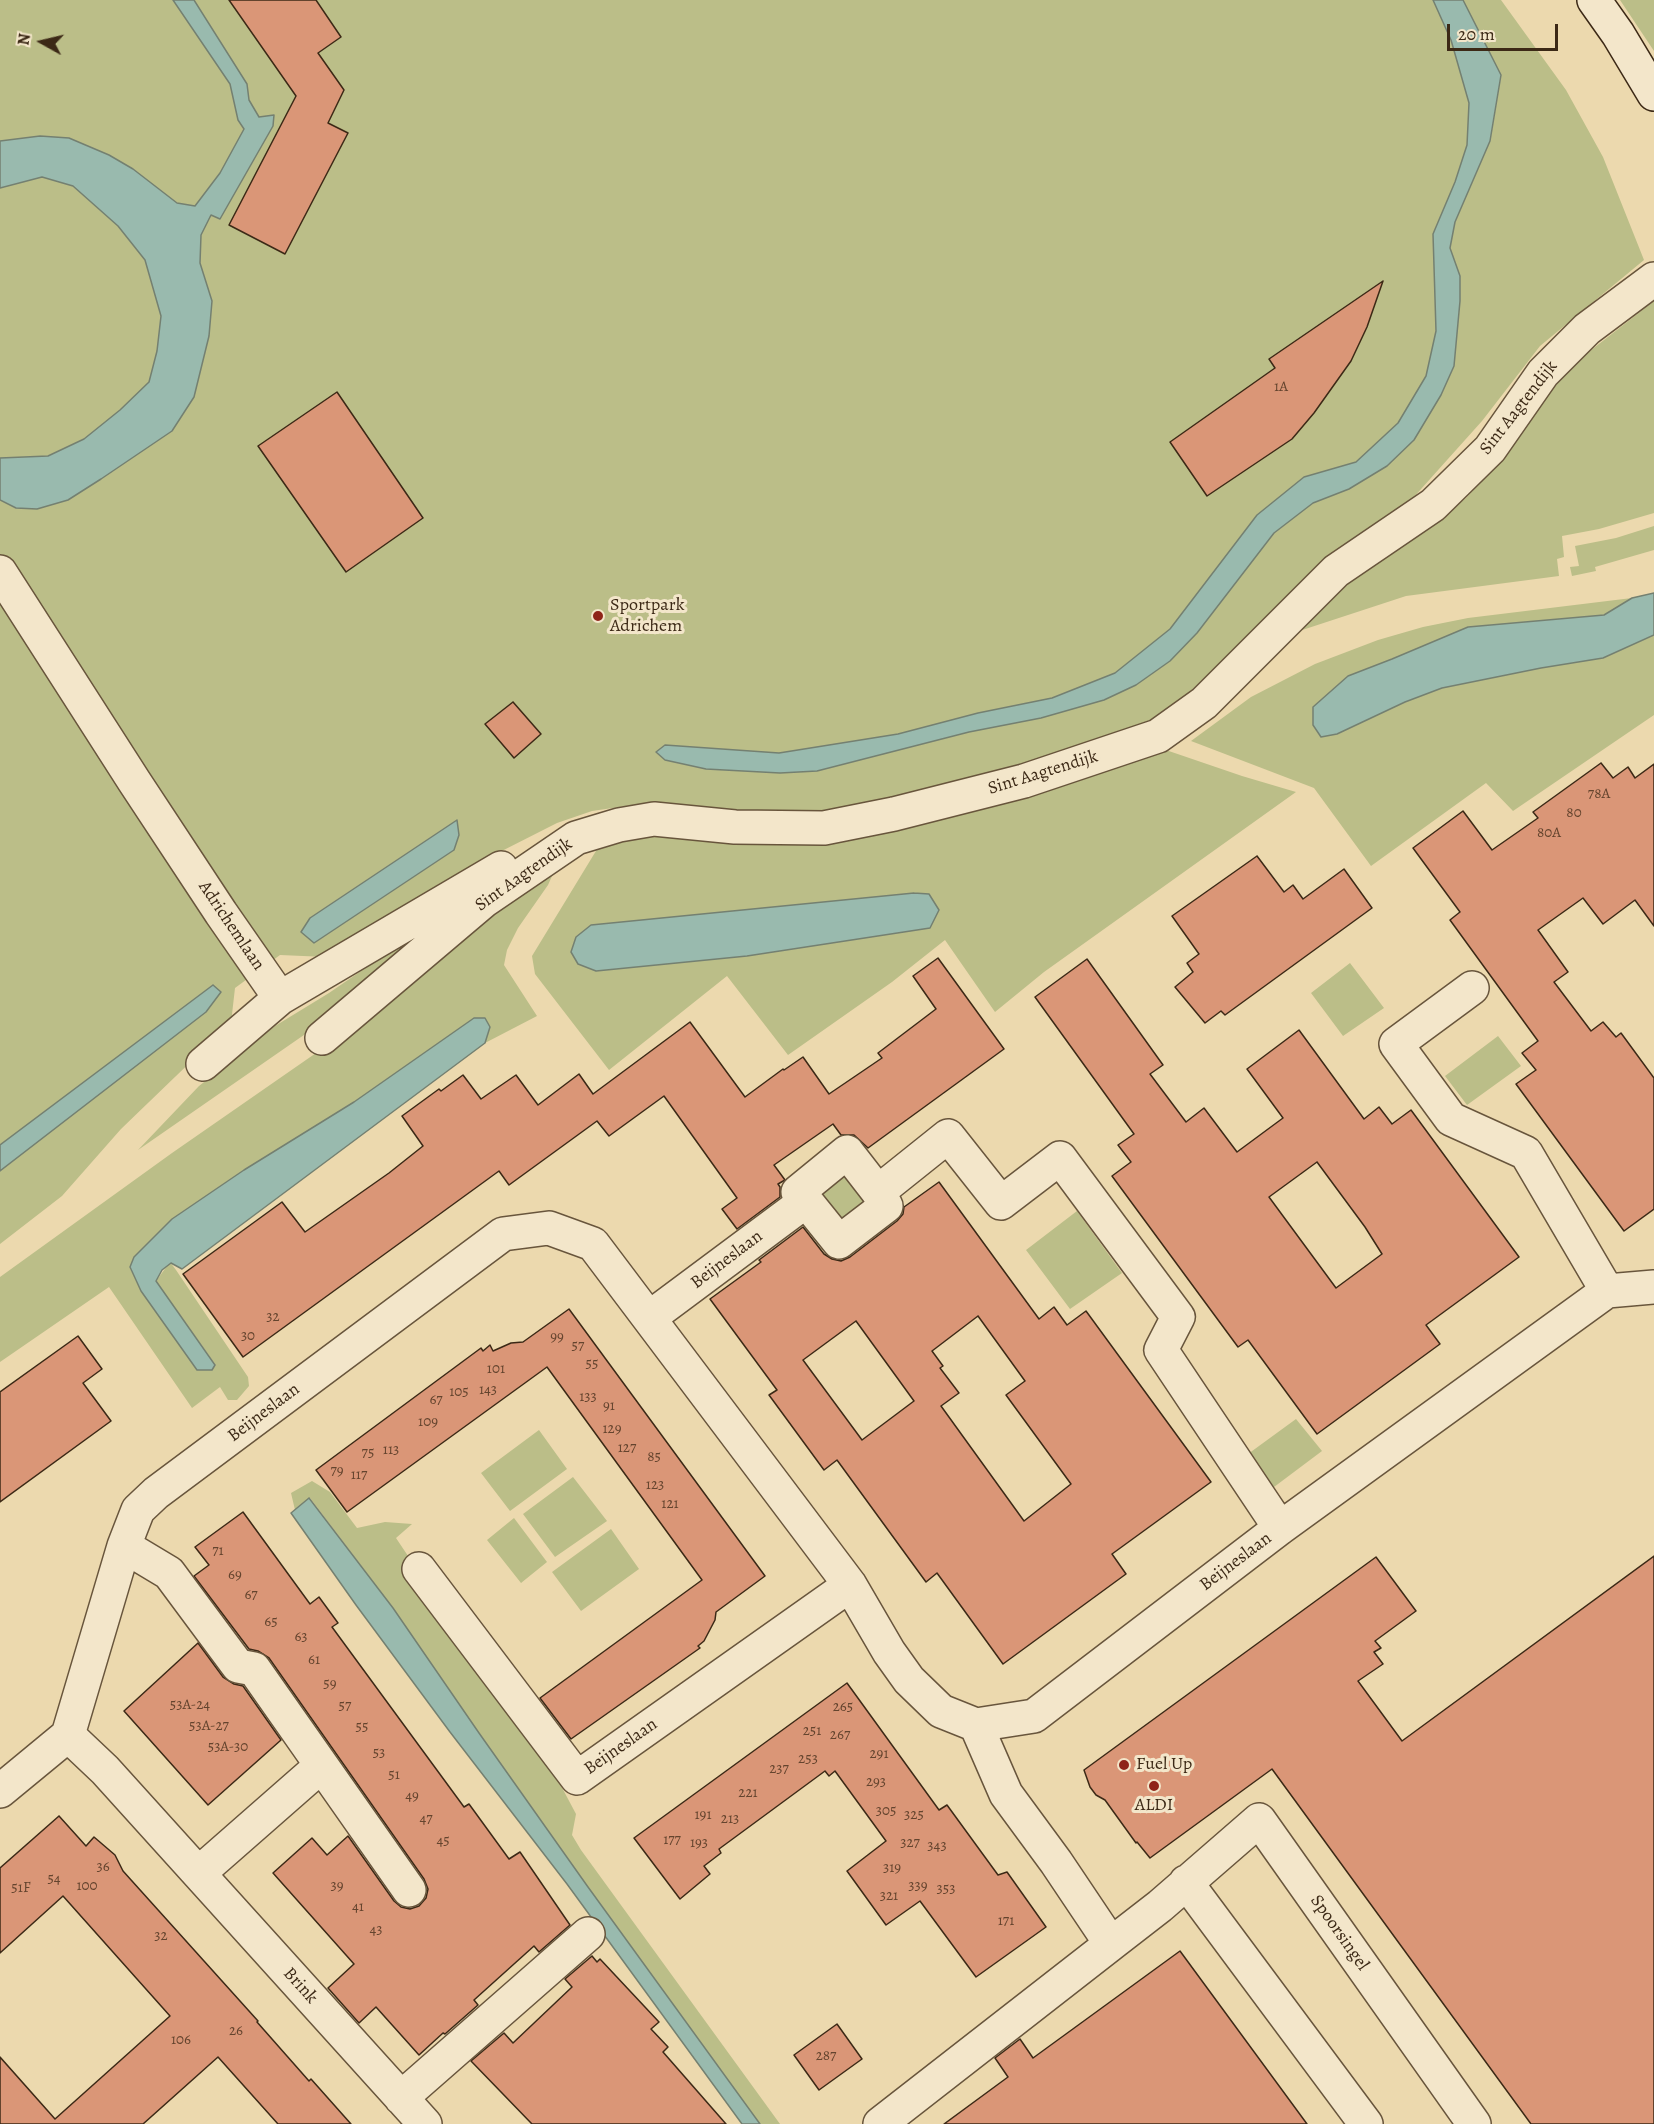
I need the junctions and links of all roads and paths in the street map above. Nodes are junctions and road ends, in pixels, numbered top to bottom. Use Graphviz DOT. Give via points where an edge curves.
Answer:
graph roads {
  1 [pos="1594,0"];
  2 [pos="1654,94"];
  3 [pos="1654,279"];
  4 [pos="0,572"];
  5 [pos="576,838"];
  6 [pos="1472,988"];
  7 [pos="280,998"];
  8 [pos="322,1038"];
  9 [pos="203,1064"];
  10 [pos="878,1192"];
  11 [pos="806,1201"];
  12 [pos="1654,1287"];
  13 [pos="1607,1291"];
  14 [pos="649,1318"];
  15 [pos="1281,1528"];
  16 [pos="124,1546"];
  17 [pos="419,1569"];
  18 [pos="850,1585"];
  19 [pos="976,1725"];
  20 [pos="68,1735"];
  21 [pos="311,1774"];
  22 [pos="0,1791"];
  23 [pos="198,1873"];
  24 [pos="1186,1882"];
  25 [pos="409,1890"];
  26 [pos="588,1934"];
  27 [pos="1111,1944"];
  28 [pos="402,2098"];
  29 [pos="425,2124"];
  30 [pos="880,2124"];
  31 [pos="1366,2124"];
  32 [pos="1474,2124"];
  1 -- 2 [label="street"];
  3 -- 5 [label="street, Sint Aagtendijk" via="1587,329 1543,373 1490,449 1433,505 1336,571 1204,703 1158,736 1024,781 824,828 735,827 654,819"];
  4 -- 7 [label="street, Adrichemlaan"];
  5 -- 7 [label="street" via="495,870"];
  5 -- 8 [label="street, Sint Aagtendijk" via="485,900"];
  6 -- 13 [label="street" via="1396,1044 1451,1119 1526,1153"];
  7 -- 9 [label="street"];
  10 -- 11 [label="street" via="847,1152 798,1192"];
  10 -- 11 [label="street" via="886,1206 839,1242"];
  10 -- 15 [label="street" via="948,1136 1001,1203 1060,1158 1178,1317 1161,1350"];
  11 -- 14 [label="street, Beijneslaan"];
  12 -- 13 [label="street"];
  13 -- 15 [label="street, Beijneslaan"];
  14 -- 16 [label="street, Beijneslaan" via="593,1244 549,1228 503,1234 156,1493 138,1510"];
  14 -- 18 [label="street, Beijneslaan"];
  15 -- 19 [label="street, Beijneslaan" via="1034,1716"];
  16 -- 20 [label="street, Beijneslaan"];
  16 -- 21 [label="street" via="169,1573 238,1666 254,1669"];
  17 -- 18 [label="street, Beijneslaan" via="577,1778"];
  18 -- 19 [label="street, Beijneslaan" via="909,1680 941,1711"];
  19 -- 27 [label="street" via="1006,1794"];
  20 -- 22 [label="street"];
  20 -- 23 [label="street, Brink"];
  21 -- 23 [label="street"];
  21 -- 25 [label="street"];
  23 -- 28 [label="street, Brink"];
  24 -- 27 [label="street, Spoorsingel"];
  24 -- 31 [label="street"];
  24 -- 32 [label="street, Spoorsingel" via="1260,1820"];
  26 -- 28 [label="street"];
  27 -- 30 [label="street, Spoorsingel"];
  28 -- 29 [label="street, Brink"];
}
